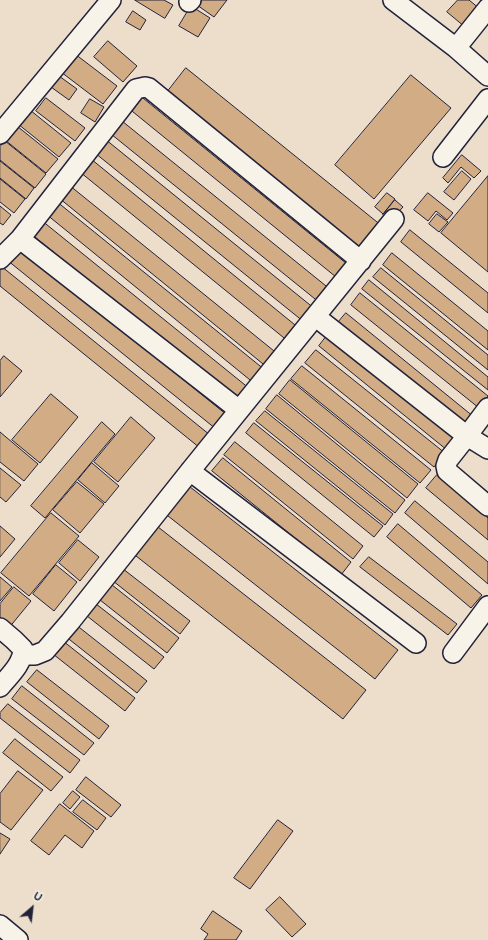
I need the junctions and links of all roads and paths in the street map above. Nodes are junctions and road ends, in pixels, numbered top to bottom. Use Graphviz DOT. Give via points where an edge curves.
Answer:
graph roads {
  1 [pos="111,0"];
  2 [pos="393,0"];
  3 [pos="488,8"];
  4 [pos="456,48"];
  5 [pos="488,76"];
  6 [pos="488,99"];
  7 [pos="0,134"];
  8 [pos="443,157"];
  9 [pos="394,219"];
  10 [pos="20,239"];
  11 [pos="0,259"];
  12 [pos="361,262"];
  13 [pos="316,317"];
  14 [pos="488,408"];
  15 [pos="239,410"];
  16 [pos="467,436"];
  17 [pos="488,449"];
  18 [pos="190,470"];
  19 [pos="486,500"];
  20 [pos="488,606"];
  21 [pos="0,628"];
  22 [pos="416,643"];
  23 [pos="453,652"];
  24 [pos="23,654"];
  25 [pos="0,687"];
  26 [pos="0,925"];
  27 [pos="18,940"];
  1 -- 7 [label="street"];
  2 -- 4 [label="street"];
  3 -- 4 [label="street"];
  4 -- 5 [label="street"];
  6 -- 8 [label="street"];
  9 -- 12 [label="street"];
  10 -- 11 [label="street"];
  10 -- 12 [label="street" via="136,89 145,87"];
  10 -- 15 [label="street"];
  12 -- 13 [label="street"];
  13 -- 15 [label="street"];
  13 -- 16 [label="street"];
  14 -- 16 [label="street"];
  15 -- 18 [label="street"];
  16 -- 17 [label="street"];
  16 -- 19 [label="street" via="448,460 446,471"];
  18 -- 22 [label="street"];
  18 -- 24 [label="street" via="45,651 35,655"];
  20 -- 23 [label="street"];
  21 -- 24 [label="street" via="23,649"];
  24 -- 25 [label="street"];
  26 -- 27 [label="street"];
}
